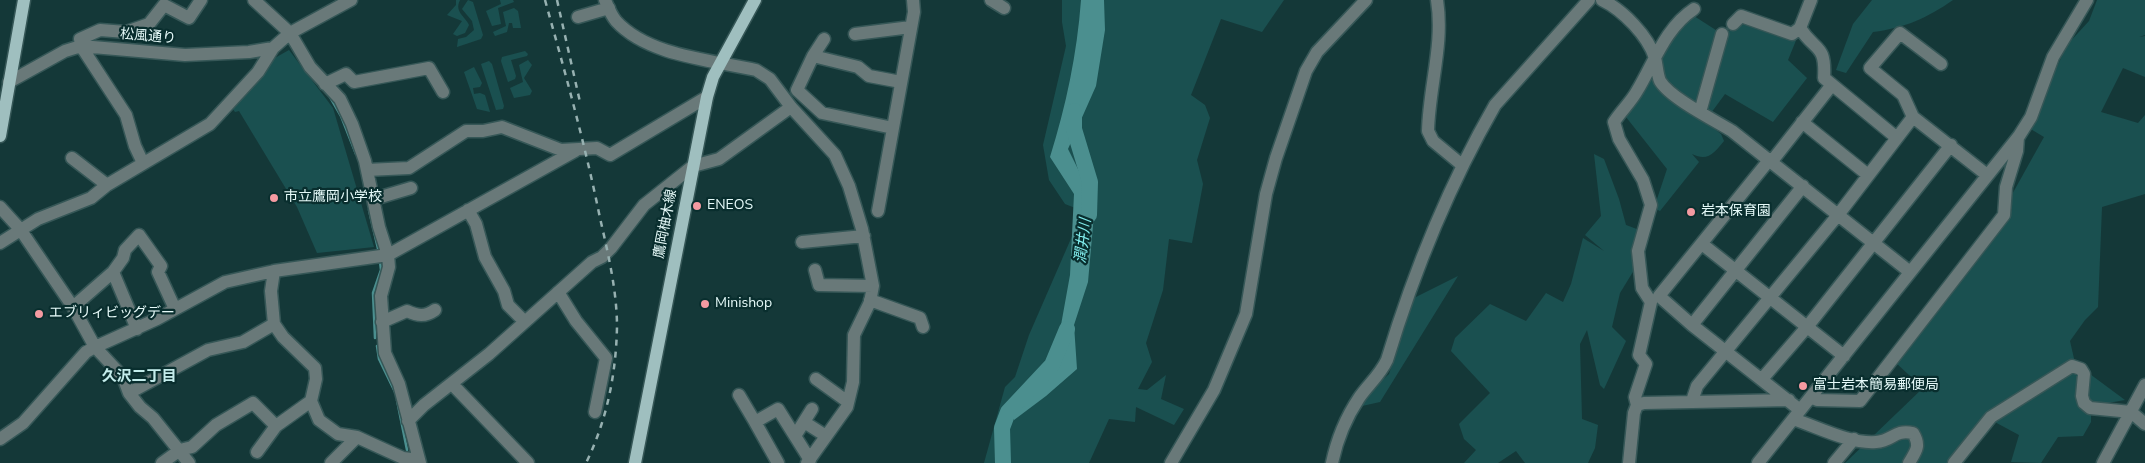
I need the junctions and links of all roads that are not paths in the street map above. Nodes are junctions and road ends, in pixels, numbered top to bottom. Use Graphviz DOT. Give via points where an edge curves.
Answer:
graph roads {
  1 [pos="24,0"];
  2 [pos="201,0"];
  3 [pos="254,0"];
  4 [pos="351,0"];
  5 [pos="754,0"];
  6 [pos="913,0"];
  7 [pos="990,0"];
  8 [pos="1366,0"];
  9 [pos="1436,0"];
  10 [pos="1589,0"];
  11 [pos="1602,0"];
  12 [pos="1811,0"];
  13 [pos="2087,0"];
  14 [pos="607,4"];
  15 [pos="1004,8"];
  16 [pos="1694,9"];
  17 [pos="578,17"];
  18 [pos="1734,24"];
  19 [pos="911,27"];
  20 [pos="1800,28"];
  21 [pos="855,34"];
  22 [pos="1722,34"];
  23 [pos="282,39"];
  24 [pos="824,40"];
  25 [pos="81,46"];
  26 [pos="813,56"];
  27 [pos="1655,57"];
  28 [pos="721,62"];
  29 [pos="1941,64"];
  30 [pos="901,82"];
  31 [pos="325,84"];
  32 [pos="6,85"];
  33 [pos="1831,86"];
  34 [pos="444,92"];
  35 [pos="708,96"];
  36 [pos="791,107"];
  37 [pos="1700,112"];
  38 [pos="1913,117"];
  39 [pos="1802,122"];
  40 [pos="893,128"];
  41 [pos="0,136"];
  42 [pos="2018,136"];
  43 [pos="1897,138"];
  44 [pos="1951,145"];
  45 [pos="575,151"];
  46 [pos="72,158"];
  47 [pos="1771,160"];
  48 [pos="143,163"];
  49 [pos="1462,165"];
  50 [pos="693,166"];
  51 [pos="367,170"];
  52 [pos="1987,174"];
  53 [pos="1868,175"];
  54 [pos="107,185"];
  55 [pos="1803,186"];
  56 [pos="411,188"];
  57 [pos="374,199"];
  58 [pos="0,207"];
  59 [pos="468,210"];
  60 [pos="878,211"];
  61 [pos="1838,214"];
  62 [pos="20,230"];
  63 [pos="864,236"];
  64 [pos="802,242"];
  65 [pos="0,243"];
  66 [pos="1873,243"];
  67 [pos="1702,244"];
  68 [pos="382,256"];
  69 [pos="815,270"];
  70 [pos="1736,270"];
  71 [pos="274,271"];
  72 [pos="113,272"];
  73 [pos="1910,272"];
  74 [pos="873,286"];
  75 [pos="558,292"];
  76 [pos="1770,298"];
  77 [pos="870,300"];
  78 [pos="73,307"];
  79 [pos="175,309"];
  80 [pos="435,310"];
  81 [pos="382,322"];
  82 [pos="525,322"];
  83 [pos="274,324"];
  84 [pos="1692,325"];
  85 [pos="923,327"];
  86 [pos="1807,327"];
  87 [pos="137,329"];
  88 [pos="95,346"];
  89 [pos="1727,352"];
  90 [pos="1844,356"];
  91 [pos="816,379"];
  92 [pos="1762,379"];
  93 [pos="452,384"];
  94 [pos="2145,386"];
  95 [pos="129,392"];
  96 [pos="739,395"];
  97 [pos="1811,397"];
  98 [pos="1788,400"];
  99 [pos="311,401"];
  100 [pos="1692,401"];
  101 [pos="848,402"];
  102 [pos="1637,405"];
  103 [pos="812,409"];
  104 [pos="595,412"];
  105 [pos="2131,412"];
  106 [pos="1797,415"];
  107 [pos="408,421"];
  108 [pos="755,422"];
  109 [pos="804,422"];
  110 [pos="2145,424"];
  111 [pos="276,426"];
  112 [pos="795,436"];
  113 [pos="826,436"];
  114 [pos="357,437"];
  115 [pos="0,439"];
  116 [pos="1854,439"];
  117 [pos="180,450"];
  118 [pos="257,452"];
  119 [pos="808,461"];
  120 [pos="419,462"];
  121 [pos="162,463"];
  122 [pos="189,463"];
  123 [pos="331,463"];
  124 [pos="528,463"];
  125 [pos="635,463"];
  126 [pos="778,463"];
  127 [pos="1171,463"];
  128 [pos="1332,463"];
  129 [pos="1628,463"];
  130 [pos="1758,463"];
  131 [pos="1834,463"];
  132 [pos="1909,463"];
  133 [pos="1954,463"];
  134 [pos="2103,463"];
  1 -- 32 [label="main road"];
  2 -- 25 [label="street" via="189,18 164,5 148,24 126,32 100,30 80,39"];
  3 -- 23 [label="street"];
  4 -- 23 [label="street, 松風通り"];
  5 -- 28 [label="main road, 鷹岡柚木線"];
  6 -- 19 [label="street"];
  7 -- 15 [label="street"];
  8 -- 127 [label="street" via="1317,52 1306,71 1266,194 1246,314 1214,390"];
  9 -- 49 [label="street" via="1438,45 1428,131 1433,140"];
  10 -- 49 [label="street" via="1495,105"];
  11 -- 27 [label="street" via="1622,13 1648,43"];
  12 -- 20 [label="street"];
  13 -- 42 [label="street" via="2053,57 2031,117"];
  14 -- 17 [label="street"];
  14 -- 28 [label="street" via="615,19 632,35 657,48"];
  16 -- 27 [label="street" via="1675,26"];
  18 -- 20 [label="street" via="1741,16 1792,34"];
  19 -- 21 [label="street"];
  19 -- 30 [label="street"];
  20 -- 33 [label="street" via="1821,50 1825,61 1824,78"];
  22 -- 37 [label="street"];
  23 -- 25 [label="street, 松風通り" via="250,52 185,55"];
  23 -- 31 [label="street"];
  23 -- 48 [label="street" via="258,72 210,124"];
  24 -- 26 [label="street"];
  25 -- 32 [label="street, 松風通り" via="65,51"];
  25 -- 48 [label="street" via="126,115"];
  26 -- 30 [label="street" via="858,67 869,76"];
  26 -- 40 [label="street" via="797,90 822,113"];
  27 -- 37 [label="street" via="1660,80 1668,90"];
  27 -- 102 [label="street" via="1637,92 1614,122 1619,139 1643,180 1651,205 1638,251 1642,288 1651,302 1639,355 1646,364 1636,397"];
  28 -- 35 [label="main road, 鷹岡柚木線"];
  28 -- 36 [label="street" via="756,70 770,79"];
  29 -- 38 [label="street" via="1900,33 1870,68 1903,95"];
  30 -- 40 [label="street"];
  31 -- 34 [label="street" via="346,74 354,82 429,68"];
  31 -- 51 [label="street" via="344,107"];
  32 -- 41 [label="main road"];
  33 -- 39 [label="street"];
  33 -- 43 [label="street"];
  35 -- 45 [label="street" via="610,154 598,148"];
  35 -- 50 [label="main road, 鷹岡柚木線"];
  36 -- 50 [label="street" via="719,159"];
  36 -- 63 [label="street" via="835,155 849,186"];
  37 -- 47 [label="street"];
  38 -- 43 [label="street"];
  38 -- 44 [label="street"];
  39 -- 47 [label="street"];
  39 -- 53 [label="street"];
  40 -- 60 [label="street"];
  42 -- 52 [label="street"];
  42 -- 97 [label="street" via="2006,187 2004,216 1860,401 1817,400"];
  43 -- 53 [label="street"];
  44 -- 52 [label="street"];
  44 -- 66 [label="street"];
  45 -- 51 [label="street" via="548,147 502,127 466,131 409,168"];
  45 -- 59 [label="street"];
  46 -- 54 [label="street"];
  47 -- 55 [label="street"];
  47 -- 67 [label="street"];
  48 -- 54 [label="street"];
  49 -- 128 [label="street" via="1420,258 1387,360 1340,429"];
  50 -- 75 [label="street" via="644,205 611,248"];
  50 -- 125 [label="main road, 鷹岡柚木線"];
  51 -- 57 [label="street"];
  52 -- 73 [label="street"];
  53 -- 61 [label="street"];
  54 -- 62 [label="street" via="91,198 38,219"];
  55 -- 61 [label="street"];
  55 -- 70 [label="street"];
  56 -- 57 [label="street"];
  57 -- 68 [label="street"];
  58 -- 62 [label="street"];
  59 -- 68 [label="street"];
  59 -- 82 [label="street" via="476,224 484,256 504,291 508,305"];
  61 -- 66 [label="street"];
  61 -- 76 [label="street"];
  62 -- 65 [label="street"];
  62 -- 78 [label="street"];
  63 -- 64 [label="street"];
  63 -- 74 [label="street"];
  66 -- 73 [label="street"];
  66 -- 86 [label="street"];
  67 -- 70 [label="street"];
  67 -- 84 [label="street" via="1659,296"];
  68 -- 71 [label="street"];
  68 -- 81 [label="street" via="389,267 381,296"];
  69 -- 74 [label="street" via="820,285"];
  70 -- 76 [label="street"];
  70 -- 84 [label="street"];
  71 -- 79 [label="street" via="226,282"];
  71 -- 83 [label="street" via="271,291"];
  72 -- 78 [label="street"];
  72 -- 79 [label="street" via="125,250 139,235 161,266 158,272"];
  72 -- 87 [label="street"];
  73 -- 90 [label="street"];
  74 -- 77 [label="street"];
  75 -- 82 [label="street"];
  75 -- 104 [label="street" via="606,358"];
  76 -- 86 [label="street"];
  76 -- 89 [label="street"];
  77 -- 85 [label="street" via="920,318"];
  77 -- 101 [label="street" via="854,335 853,382"];
  78 -- 88 [label="street"];
  79 -- 87 [label="street"];
  80 -- 81 [label="street" via="428,315 416,316 407,311"];
  81 -- 107 [label="street" via="385,353 399,384"];
  82 -- 93 [label="street"];
  83 -- 95 [label="street" via="243,342 208,350"];
  83 -- 99 [label="street" via="314,368 316,379"];
  84 -- 89 [label="street"];
  86 -- 90 [label="street"];
  86 -- 92 [label="street"];
  87 -- 88 [label="street"];
  88 -- 95 [label="street" via="123,377"];
  88 -- 115 [label="street" via="23,423"];
  89 -- 92 [label="street"];
  89 -- 100 [label="street" via="1698,386"];
  90 -- 97 [label="street"];
  91 -- 101 [label="street"];
  92 -- 98 [label="street"];
  93 -- 107 [label="street"];
  93 -- 124 [label="street"];
  94 -- 105 [label="street"];
  95 -- 117 [label="street"];
  96 -- 108 [label="street"];
  97 -- 106 [label="street"];
  98 -- 100 [label="street"];
  98 -- 106 [label="street"];
  99 -- 111 [label="street"];
  99 -- 114 [label="street" via="319,420 338,434"];
  100 -- 102 [label="street"];
  101 -- 113 [label="street"];
  102 -- 129 [label="street"];
  103 -- 109 [label="street"];
  105 -- 110 [label="street"];
  105 -- 133 [label="street" via="2090,408 2082,396 2084,374 2072,366 1991,417"];
  105 -- 134 [label="street"];
  106 -- 116 [label="street"];
  106 -- 130 [label="street"];
  107 -- 120 [label="street"];
  108 -- 112 [label="street" via="778,409"];
  108 -- 126 [label="street"];
  109 -- 112 [label="street"];
  109 -- 113 [label="street"];
  111 -- 117 [label="street" via="252,403 216,425 192,447"];
  111 -- 118 [label="street"];
  112 -- 119 [label="street"];
  113 -- 119 [label="street"];
  114 -- 120 [label="street"];
  114 -- 123 [label="street"];
  116 -- 131 [label="street"];
  116 -- 132 [label="street" via="1877,442 1902,431 1913,433 1918,442 1917,450"];
  117 -- 121 [label="street"];
  117 -- 122 [label="street"];
}
